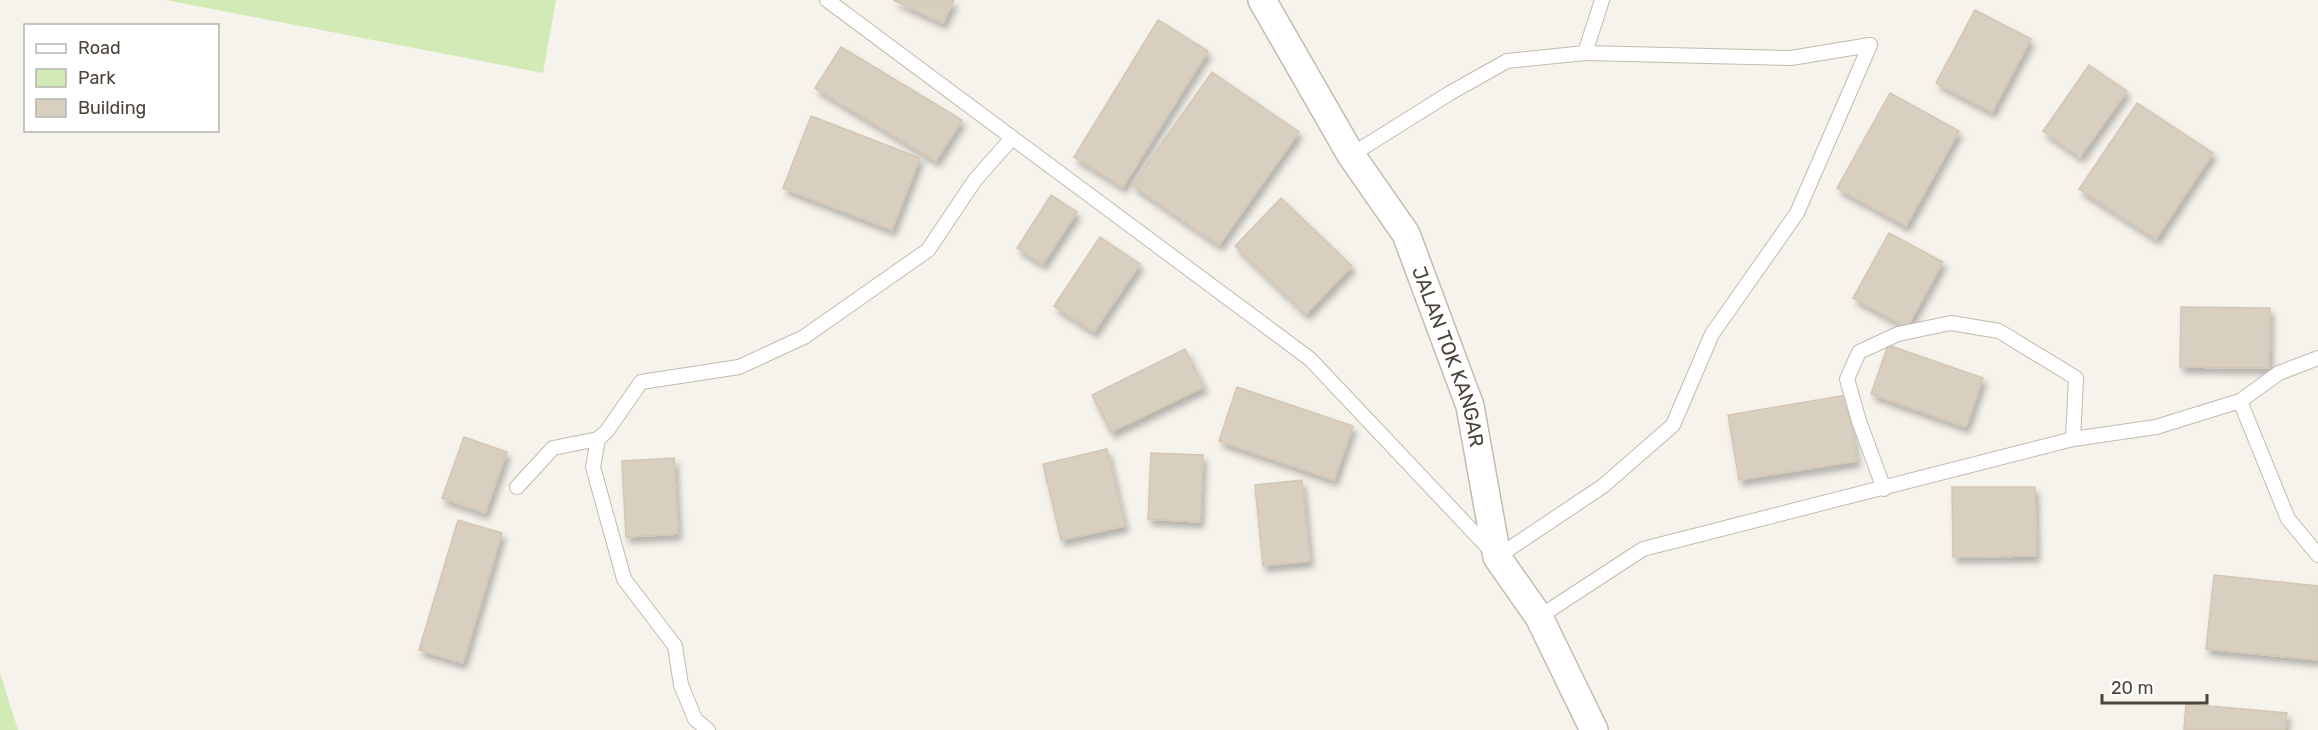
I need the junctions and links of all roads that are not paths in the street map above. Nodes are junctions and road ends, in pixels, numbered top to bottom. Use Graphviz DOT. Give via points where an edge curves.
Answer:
graph roads {
  1 [pos="827,0"];
  2 [pos="1262,0"];
  3 [pos="1602,0"];
  4 [pos="1585,53"];
  5 [pos="1012,138"];
  6 [pos="1351,155"];
  7 [pos="2318,357"];
  8 [pos="2240,401"];
  9 [pos="598,439"];
  10 [pos="2073,439"];
  11 [pos="517,487"];
  12 [pos="1884,489"];
  13 [pos="2318,555"];
  14 [pos="1497,557"];
  15 [pos="1539,617"];
  16 [pos="708,730"];
  17 [pos="1594,730"];
  1 -- 5 [label="lane"];
  2 -- 6 [label="street, JALAN TOK KANGAR"];
  3 -- 4 [label="lane"];
  4 -- 6 [label="lane" via="1507,60"];
  4 -- 14 [label="lane" via="1791,58 1870,45 1797,213 1712,334 1673,425 1603,486"];
  5 -- 9 [label="lane" via="975,180 928,250 804,337 739,366 641,382"];
  5 -- 14 [label="lane" via="1310,359"];
  6 -- 14 [label="street, JALAN TOK KANGAR" via="1406,234 1470,406"];
  7 -- 8 [label="lane" via="2279,373"];
  8 -- 10 [label="lane" via="2156,427"];
  8 -- 13 [label="lane" via="2288,519"];
  9 -- 11 [label="lane" via="553,448"];
  9 -- 16 [label="lane" via="593,467 624,579 675,646 681,685 695,719"];
  10 -- 12 [label="lane"];
  10 -- 12 [label="lane" via="2076,378 1999,331 1951,322 1898,334 1860,352 1847,379"];
  12 -- 15 [label="lane" via="1643,549"];
  14 -- 15 [label="street, JALAN TOK KANGAR"];
  15 -- 17 [label="street, JALAN TOK KANGAR"];
}
